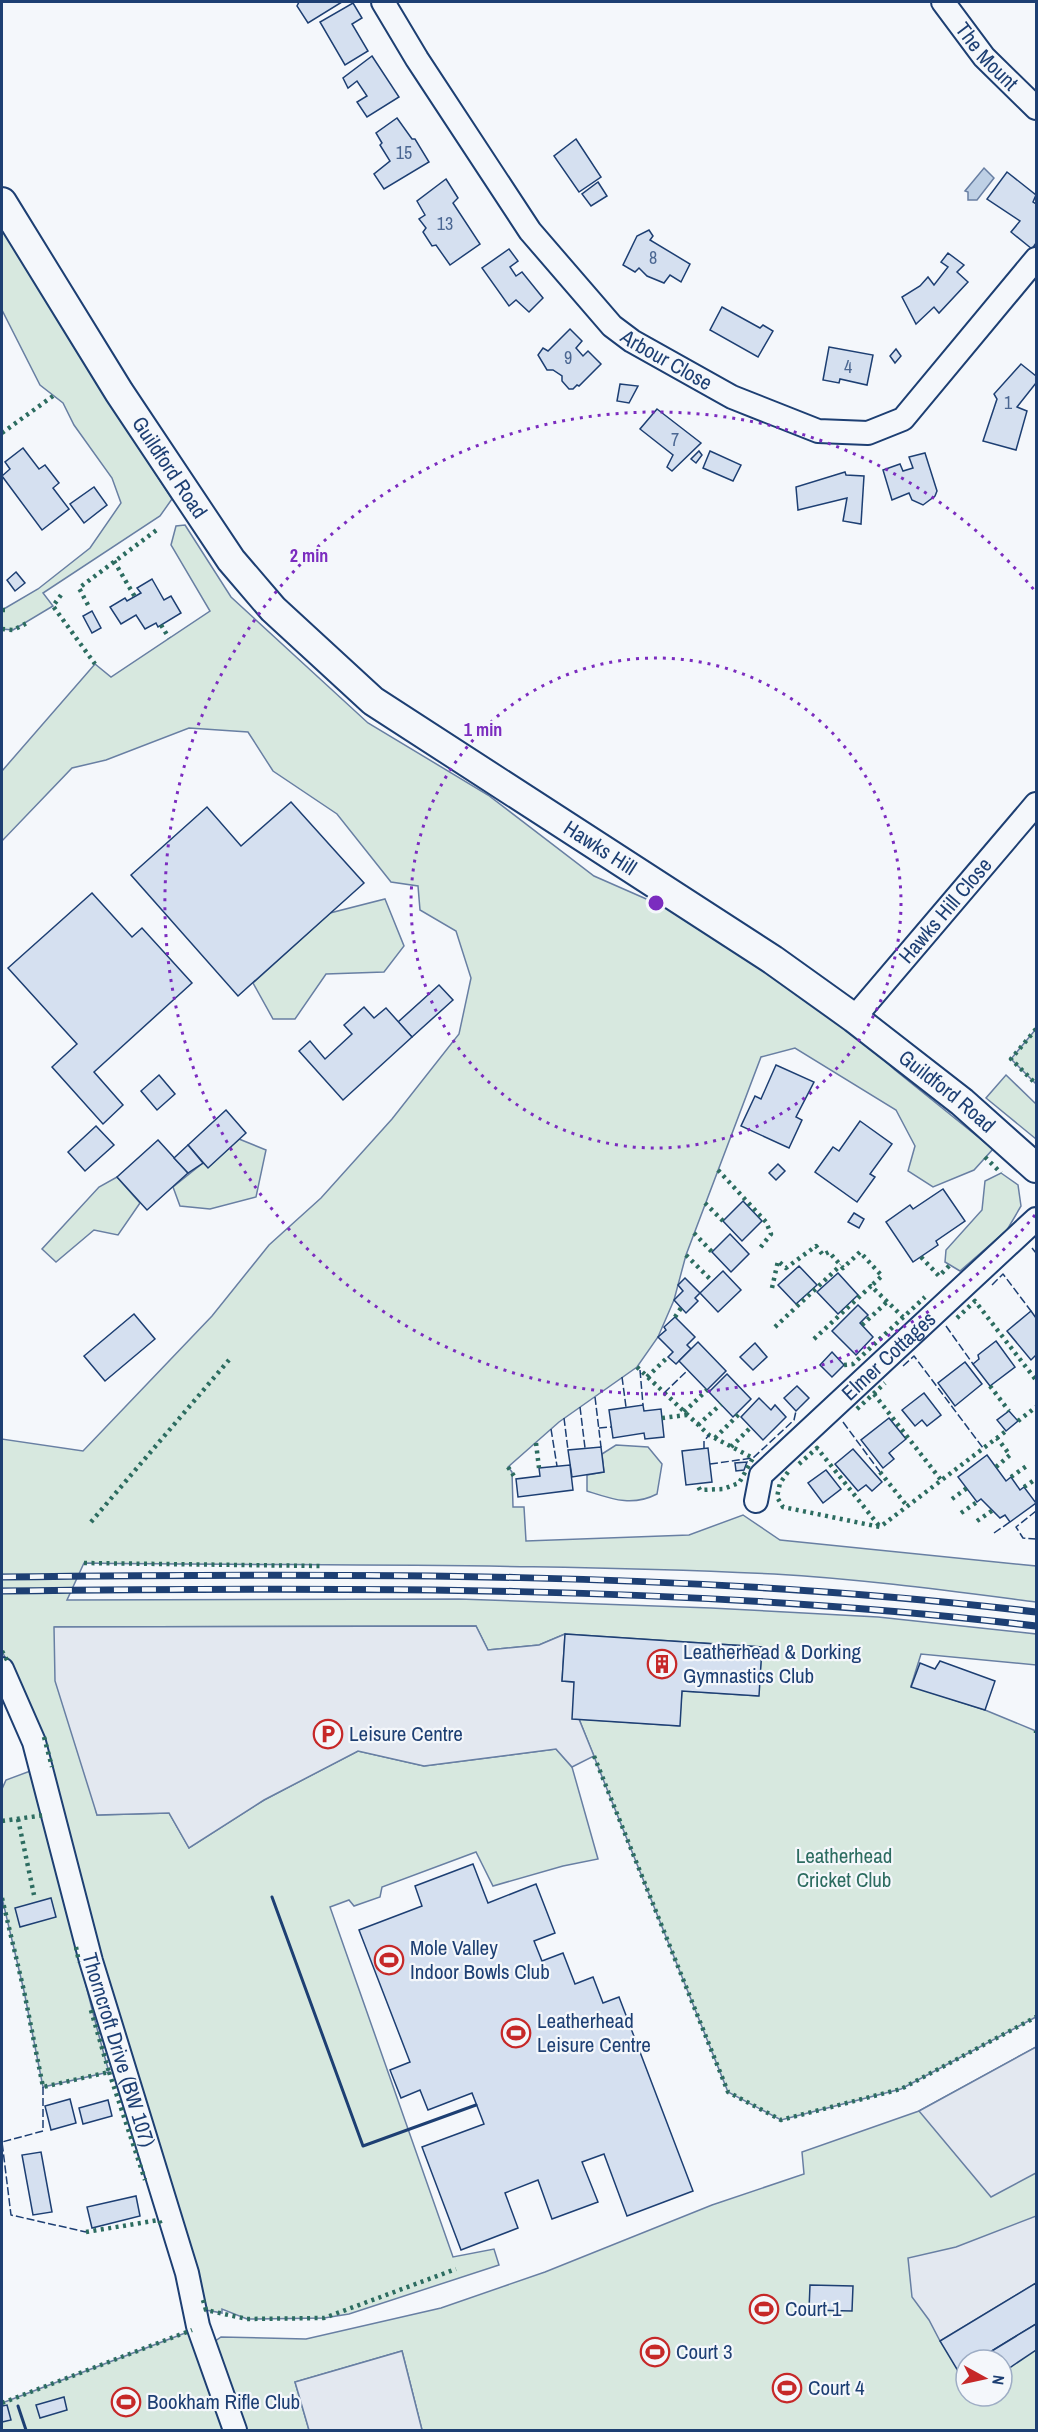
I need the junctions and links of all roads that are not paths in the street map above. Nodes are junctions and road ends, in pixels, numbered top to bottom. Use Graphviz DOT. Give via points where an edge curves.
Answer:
graph roads {
  1 [pos="383,2"];
  2 [pos="943,2"];
  3 [pos="1036,108"];
  4 [pos="2,202"];
  5 [pos="1036,259"];
  6 [pos="373,701"];
  7 [pos="1036,804"];
  8 [pos="854,1018"];
  9 [pos="1036,1168"];
  10 [pos="1036,1219"];
  11 [pos="756,1501"];
  12 [pos="2,1669"];
  13 [pos="235,2430"];
  1 -- 5 [label="street, Arbour Close" via="530,231 612,326 732,397 818,431 868,433 903,419"];
  2 -- 3 [label="street, The Mount" via="984,57"];
  4 -- 6 [label="main road, Guildford Road" via="119,392 231,560 273,609"];
  6 -- 8 [label="main road, Hawks Hill" via="773,960"];
  7 -- 8 [label="street, Hawks Hill Close"];
  8 -- 9 [label="main road, Guildford Road" via="962,1102"];
  10 -- 11 [label="street, Elmer Cottages" via="761,1475"];
  12 -- 13 [label="street, Thorncroft Drive (BW 107)" via="34,1742 91,1961 187,2273 198,2326"];
}
